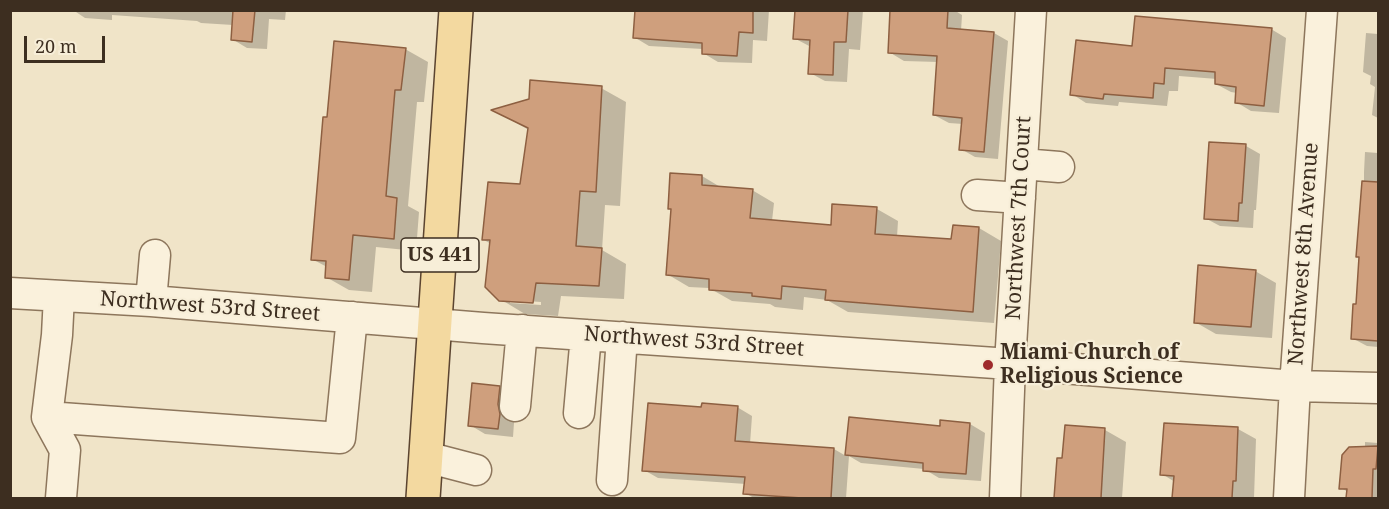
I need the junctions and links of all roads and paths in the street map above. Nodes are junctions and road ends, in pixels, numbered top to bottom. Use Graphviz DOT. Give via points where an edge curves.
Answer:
graph roads {
  1 [pos="1031,10"];
  2 [pos="1322,10"];
  3 [pos="455,11"];
  4 [pos="1022,164"];
  5 [pos="1059,167"];
  6 [pos="977,195"];
  7 [pos="1020,198"];
  8 [pos="155,255"];
  9 [pos="10,293"];
  10 [pos="59,296"];
  11 [pos="151,301"];
  12 [pos="352,317"];
  13 [pos="435,324"];
  14 [pos="522,330"];
  15 [pos="586,335"];
  16 [pos="622,337"];
  17 [pos="1010,364"];
  18 [pos="1295,386"];
  19 [pos="1378,388"];
  20 [pos="515,406"];
  21 [pos="579,413"];
  22 [pos="47,417"];
  23 [pos="426,456"];
  24 [pos="476,470"];
  25 [pos="612,480"];
  26 [pos="61,498"];
  27 [pos="423,498"];
  28 [pos="1005,498"];
  29 [pos="1289,498"];
  1 -- 4 [label="street, Northwest 7th Court"];
  2 -- 18 [label="street, Northwest 8th Avenue"];
  3 -- 13 [label="main road, US 441"];
  4 -- 5 [label="street"];
  4 -- 7 [label="street, Northwest 7th Court"];
  6 -- 7 [label="street"];
  7 -- 17 [label="street, Northwest 7th Court"];
  8 -- 11 [label="street"];
  9 -- 10 [label="street, Northwest 53rd Street"];
  10 -- 11 [label="street, Northwest 53rd Street"];
  10 -- 22 [label="street"];
  11 -- 12 [label="street, Northwest 53rd Street"];
  12 -- 13 [label="street, Northwest 53rd Street"];
  12 -- 22 [label="street" via="340,438"];
  13 -- 14 [label="street, Northwest 53rd Street"];
  13 -- 23 [label="main road, US 441"];
  14 -- 15 [label="street, Northwest 53rd Street"];
  14 -- 20 [label="street"];
  15 -- 16 [label="street, Northwest 53rd Street"];
  15 -- 21 [label="street"];
  16 -- 17 [label="street, Northwest 53rd Street"];
  16 -- 25 [label="street"];
  17 -- 18 [label="street, Northwest 53rd Street"];
  17 -- 28 [label="street, Northwest 7th Court"];
  18 -- 19 [label="street, Northwest 53rd Street"];
  18 -- 29 [label="street, Northwest 8th Avenue"];
  22 -- 26 [label="street" via="65,450"];
  23 -- 24 [label="street"];
  23 -- 27 [label="main road, US 441"];
}
